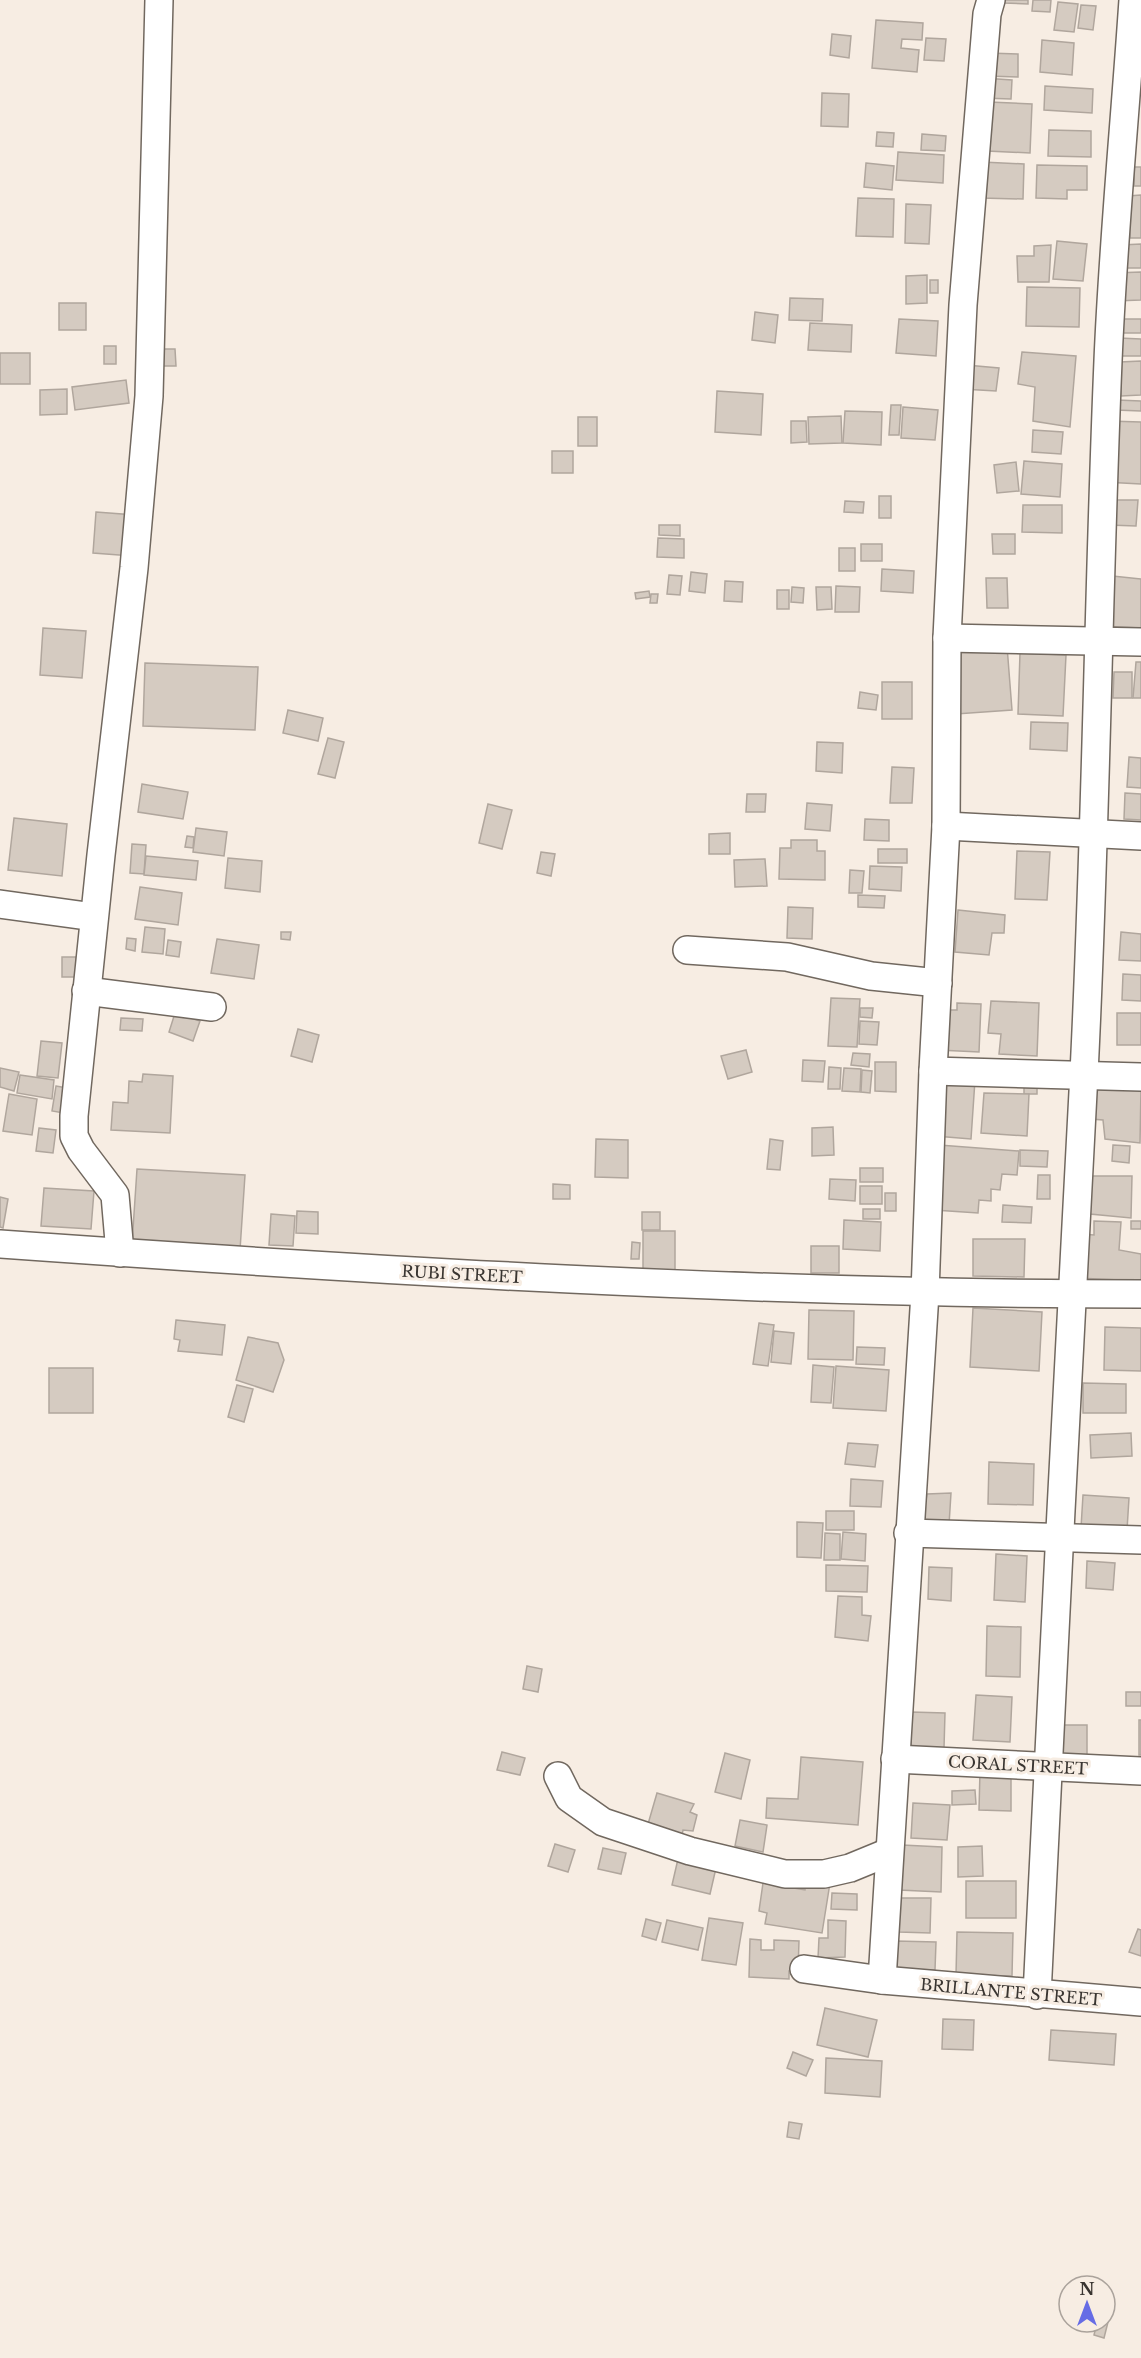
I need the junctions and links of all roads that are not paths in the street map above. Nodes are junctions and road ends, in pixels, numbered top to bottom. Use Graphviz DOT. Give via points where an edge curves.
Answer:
graph roads {
  1 [pos="159,0"];
  2 [pos="991,0"];
  3 [pos="1133,0"];
  4 [pos="948,638"];
  5 [pos="1098,640"];
  6 [pos="1141,642"];
  7 [pos="946,826"];
  8 [pos="1095,832"];
  9 [pos="1141,836"];
  10 [pos="0,904"];
  11 [pos="94,917"];
  12 [pos="687,950"];
  13 [pos="938,983"];
  14 [pos="86,991"];
  15 [pos="212,1007"];
  16 [pos="933,1071"];
  17 [pos="1084,1074"];
  18 [pos="1141,1077"];
  19 [pos="0,1244"];
  20 [pos="120,1253"];
  21 [pos="925,1293"];
  22 [pos="1072,1294"];
  23 [pos="1141,1294"];
  24 [pos="909,1533"];
  25 [pos="1060,1539"];
  26 [pos="1141,1540"];
  27 [pos="895,1759"];
  28 [pos="1046,1766"];
  29 [pos="1141,1771"];
  30 [pos="558,1776"];
  31 [pos="889,1852"];
  32 [pos="804,1969"];
  33 [pos="882,1980"];
  34 [pos="1037,1995"];
  35 [pos="1141,2002"];
  1 -- 11 [label="street" via="149,396 135,568"];
  2 -- 4 [label="street" via="963,305"];
  3 -- 5 [label="street" via="1108,354"];
  4 -- 5 [label="street"];
  4 -- 7 [label="street"];
  5 -- 6 [label="street"];
  5 -- 8 [label="street"];
  7 -- 8 [label="street"];
  7 -- 13 [label="street"];
  8 -- 9 [label="street"];
  8 -- 17 [label="street"];
  10 -- 11 [label="street"];
  11 -- 14 [label="street"];
  12 -- 13 [label="street" via="787,957 871,976"];
  13 -- 16 [label="street"];
  14 -- 15 [label="street"];
  14 -- 20 [label="street" via="74,1136 94,1170 116,1196"];
  16 -- 17 [label="street"];
  16 -- 21 [label="street"];
  17 -- 18 [label="street"];
  17 -- 22 [label="street"];
  19 -- 20 [label="street, RUBI STREET"];
  20 -- 21 [label="street, RUBI STREET" via="537,1278"];
  21 -- 22 [label="street, RUBI STREET"];
  21 -- 24 [label="street"];
  22 -- 23 [label="street, RUBI STREET"];
  22 -- 25 [label="street"];
  24 -- 25 [label="street"];
  24 -- 27 [label="street"];
  25 -- 26 [label="street"];
  25 -- 28 [label="street"];
  27 -- 28 [label="street, CORAL STREET"];
  27 -- 31 [label="street"];
  28 -- 29 [label="street, CORAL STREET"];
  28 -- 34 [label="street"];
  30 -- 31 [label="street" via="569,1798 603,1822 690,1851 785,1874 824,1874"];
  31 -- 33 [label="street"];
  32 -- 33 [label="street, BRILLANTE STREET"];
  33 -- 34 [label="street, BRILLANTE STREET"];
  34 -- 35 [label="street, BRILLANTE STREET"];
}
